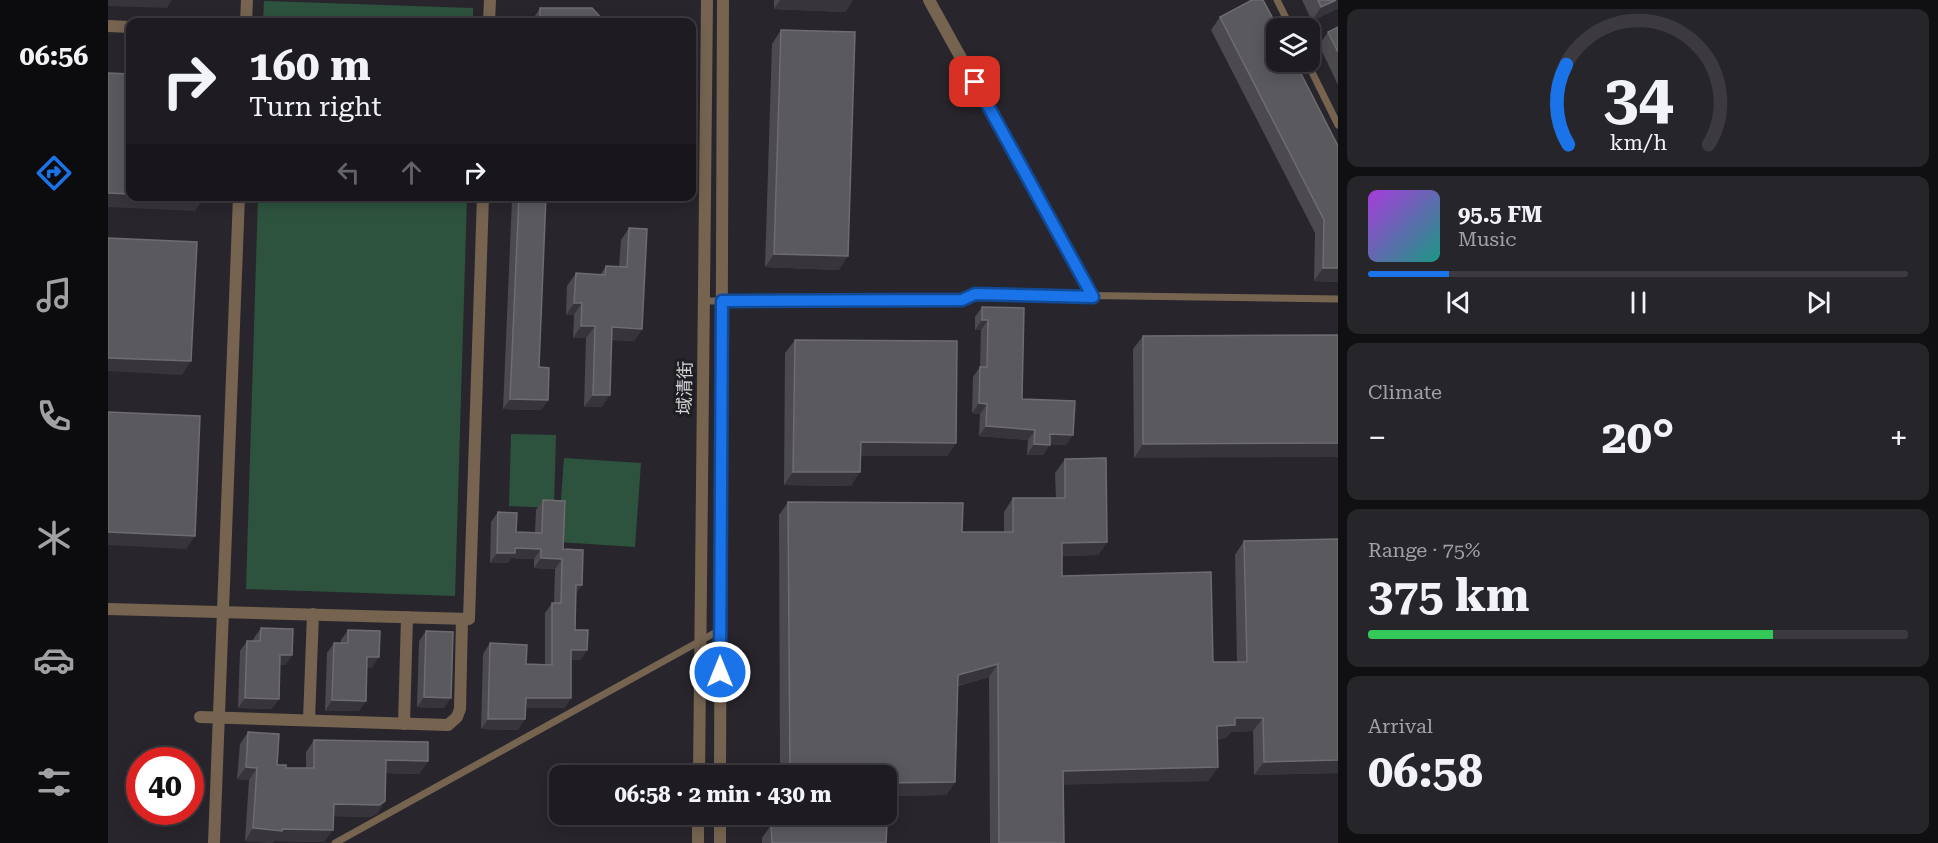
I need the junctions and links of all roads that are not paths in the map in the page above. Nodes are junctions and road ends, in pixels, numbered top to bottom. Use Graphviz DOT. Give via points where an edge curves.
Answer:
graph roads {
  1 [pos="247,0"];
  2 [pos="490,0"];
  3 [pos="707,0"];
  4 [pos="723,0"];
  5 [pos="929,0"];
  6 [pos="1277,0"];
  7 [pos="246,18"];
  8 [pos="489,18"];
  9 [pos="1286,18"];
  10 [pos="108,26"];
  11 [pos="126,27"];
  12 [pos="1312,72"];
  13 [pos="1338,124"];
  14 [pos="239,201"];
  15 [pos="483,201"];
  16 [pos="1093,297"];
  17 [pos="1338,299"];
  18 [pos="704,301"];
  19 [pos="722,301"];
  20 [pos="108,609"];
  21 [pos="223,612"];
  22 [pos="313,615"];
  23 [pos="407,617"];
  24 [pos="462,619"];
  25 [pos="720,630"];
  26 [pos="700,641"];
  27 [pos="200,717"];
  28 [pos="219,717"];
  29 [pos="309,720"];
  30 [pos="404,724"];
  31 [pos="699,765"];
  32 [pos="720,765"];
  33 [pos="698,825"];
  34 [pos="720,825"];
  35 [pos="214,843"];
  36 [pos="335,843"];
  37 [pos="698,843"];
  38 [pos="720,843"];
  1 -- 7 [label="street"];
  2 -- 8 [label="street"];
  3 -- 18 [label="street, 域清街"];
  4 -- 19 [label="street, 域清街"];
  5 -- 16 [label="street"];
  6 -- 9 [label="lane"];
  10 -- 11 [label="street"];
  12 -- 13 [label="lane"];
  14 -- 21 [label="street"];
  15 -- 24 [label="street" via="469,619"];
  16 -- 17 [label="lane"];
  16 -- 19 [label="lane" via="975,294 962,300"];
  18 -- 19 [label="lane"];
  18 -- 26 [label="street, 域清街"];
  19 -- 25 [label="street, 域清街"];
  20 -- 21 [label="street"];
  21 -- 22 [label="street"];
  21 -- 28 [label="street"];
  22 -- 23 [label="street"];
  22 -- 29 [label="street"];
  23 -- 24 [label="street"];
  23 -- 30 [label="street"];
  24 -- 30 [label="street" via="457,717 448,725"];
  25 -- 26 [label="lane"];
  25 -- 32 [label="street, 域清街"];
  26 -- 31 [label="street, 域清街"];
  26 -- 36 [label="lane"];
  27 -- 28 [label="street"];
  28 -- 29 [label="street"];
  28 -- 35 [label="street"];
  29 -- 30 [label="street"];
  33 -- 37 [label="street"];
  34 -- 38 [label="street"];
}
